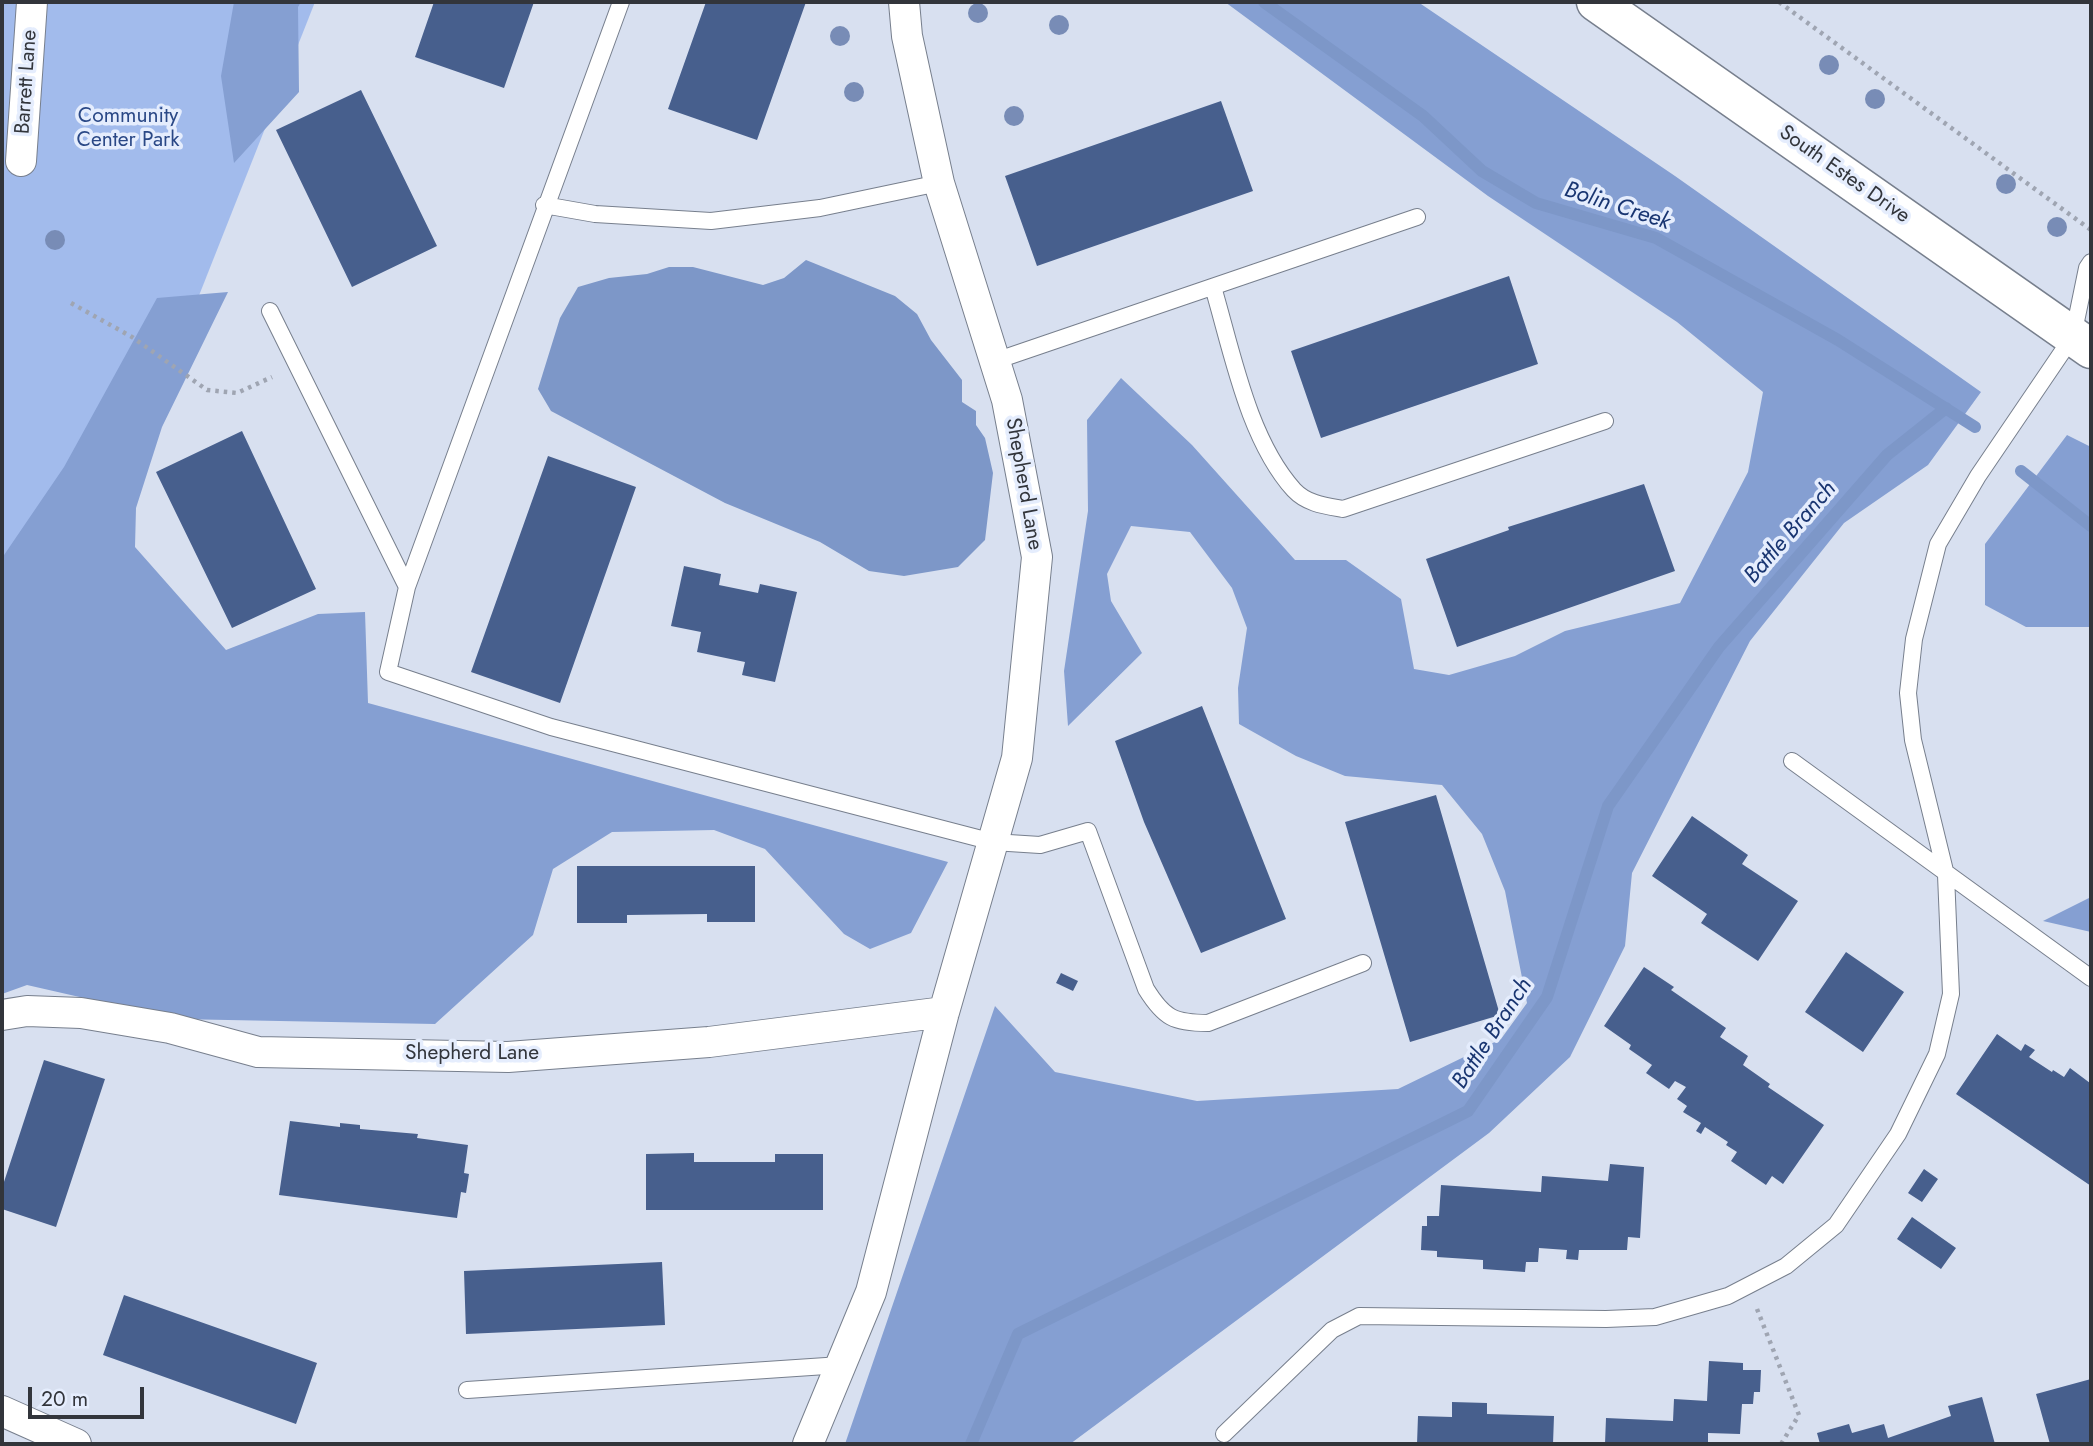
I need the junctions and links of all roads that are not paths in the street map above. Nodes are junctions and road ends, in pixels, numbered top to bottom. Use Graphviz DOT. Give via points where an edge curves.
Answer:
graph roads {
  1 [pos="32,2"];
  2 [pos="621,2"];
  3 [pos="904,2"];
  4 [pos="1596,2"];
  5 [pos="21,161"];
  6 [pos="939,183"];
  7 [pos="544,205"];
  8 [pos="1417,217"];
  9 [pos="2091,262"];
  10 [pos="1213,287"];
  11 [pos="270,311"];
  12 [pos="2085,337"];
  13 [pos="995,361"];
  14 [pos="1605,421"];
  15 [pos="407,587"];
  16 [pos="1792,761"];
  17 [pos="993,842"];
  18 [pos="1946,875"];
  19 [pos="1363,963"];
  20 [pos="2091,978"];
  21 [pos="944,1012"];
  22 [pos="2,1015"];
  23 [pos="841,1365"];
  24 [pos="467,1390"];
  25 [pos="2,1411"];
  26 [pos="1224,1434"];
  27 [pos="76,1444"];
  28 [pos="808,1444"];
  1 -- 5 [label="street, Barrett Lane"];
  2 -- 7 [label="lane"];
  3 -- 6 [label="street, Shepherd Lane" via="907,36"];
  4 -- 12 [label="main road, South Estes Drive"];
  6 -- 7 [label="lane" via="820,208 711,221 595,214"];
  6 -- 13 [label="street, Shepherd Lane"];
  7 -- 15 [label="lane"];
  8 -- 10 [label="lane"];
  9 -- 12 [label="lane" via="2087,268"];
  10 -- 13 [label="lane"];
  10 -- 14 [label="lane" via="1256,427 1295,491 1319,505 1343,509"];
  11 -- 15 [label="lane"];
  12 -- 18 [label="lane" via="1986,465 1938,544 1914,639 1908,693 1913,740"];
  13 -- 17 [label="street, Shepherd Lane" via="1007,400 1037,557 1017,758"];
  15 -- 17 [label="lane" via="388,672 551,727"];
  16 -- 18 [label="lane"];
  17 -- 19 [label="lane" via="1040,845 1088,831 1146,989 1161,1013 1185,1023 1208,1023"];
  17 -- 21 [label="street, Shepherd Lane"];
  18 -- 20 [label="lane"];
  18 -- 26 [label="lane" via="1951,994 1937,1054 1898,1134 1836,1225 1786,1266 1728,1296 1655,1317 1359,1316 1332,1329"];
  21 -- 22 [label="street, Shepherd Lane" via="709,1042 508,1057 258,1052 170,1028 81,1013"];
  21 -- 23 [label="street, Shepherd Lane" via="871,1292"];
  23 -- 24 [label="lane"];
  23 -- 28 [label="street, Shepherd Lane"];
  25 -- 27 [label="street"];
}
